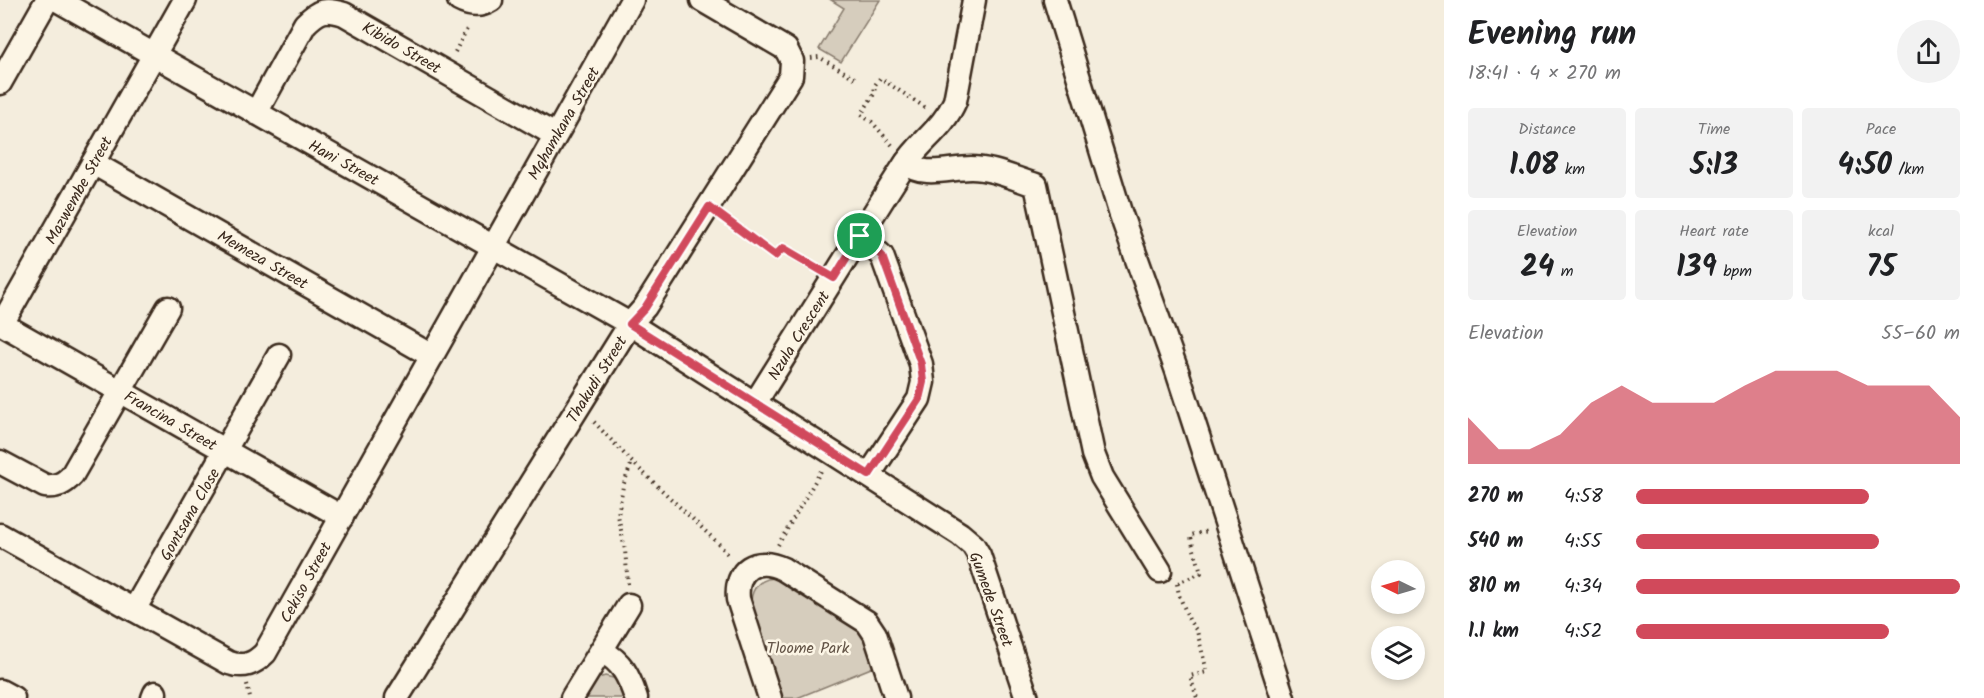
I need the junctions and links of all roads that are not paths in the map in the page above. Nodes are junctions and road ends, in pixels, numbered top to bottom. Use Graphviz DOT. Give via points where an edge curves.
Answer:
graph roads {
  1 [pos="47,0"];
  2 [pos="57,0"];
  3 [pos="185,0"];
  4 [pos="632,0"];
  5 [pos="702,0"];
  6 [pos="974,0"];
  7 [pos="1055,0"];
  8 [pos="154,55"];
  9 [pos="0,83"];
  10 [pos="256,112"];
  11 [pos="555,135"];
  12 [pos="906,163"];
  13 [pos="93,164"];
  14 [pos="860,236"];
  15 [pos="493,246"];
  16 [pos="168,308"];
  17 [pos="1,324"];
  18 [pos="630,324"];
  19 [pos="279,355"];
  20 [pos="432,356"];
  21 [pos="120,392"];
  22 [pos="755,404"];
  23 [pos="225,451"];
  24 [pos="0,463"];
  25 [pos="869,475"];
  26 [pos="342,517"];
  27 [pos="0,536"];
  28 [pos="1168,577"];
  29 [pos="629,605"];
  30 [pos="134,609"];
  31 [pos="602,651"];
  32 [pos="397,698"];
  33 [pos="572,698"];
  34 [pos="636,698"];
  35 [pos="770,698"];
  36 [pos="896,698"];
  37 [pos="1027,698"];
  38 [pos="1283,698"];
  1 -- 9 [label="street"];
  2 -- 8 [label="street, Hani Street"];
  3 -- 8 [label="street, Mazwembe Street"];
  4 -- 11 [label="street, Mqhamkana Street"];
  5 -- 18 [label="street, Thakudi Street" via="786,49 792,61 791,76 645,308"];
  6 -- 12 [label="street, Nzula Crescent" via="955,101 944,122"];
  7 -- 38 [label="street" via="1120,212 1177,371"];
  8 -- 10 [label="street, Hani Street"];
  8 -- 13 [label="street, Mazwembe Street"];
  10 -- 11 [label="street, Kibido Street" via="305,24 316,13 326,10 344,14"];
  10 -- 15 [label="street, Hani Street"];
  11 -- 15 [label="street, Mqhamkana Street"];
  12 -- 14 [label="street, Nzula Crescent"];
  12 -- 28 [label="street" via="919,171 986,169 1036,185 1094,454 1119,506"];
  13 -- 17 [label="street, Mazwembe Street"];
  13 -- 20 [label="street, Memeza Street"];
  14 -- 22 [label="street, Nzula Crescent"];
  14 -- 25 [label="street" via="882,256 923,373 919,399"];
  15 -- 18 [label="street, Hani Street"];
  15 -- 20 [label="street, Cekiso Street"];
  16 -- 21 [label="street"];
  17 -- 21 [label="street, Francina Street"];
  18 -- 22 [label="street, Gumede Street"];
  18 -- 32 [label="street, Thakudi Street"];
  19 -- 23 [label="street, Gontsana Close"];
  20 -- 26 [label="street, Cekiso Street"];
  21 -- 23 [label="street, Francina Street"];
  21 -- 24 [label="street" via="67,481 45,486"];
  22 -- 25 [label="street, Gumede Street"];
  23 -- 26 [label="street, Francina Street"];
  23 -- 30 [label="street, Gontsana Close"];
  25 -- 37 [label="street, Gumede Street" via="973,545 984,565"];
  26 -- 30 [label="street, Cekiso Street" via="265,653 250,664 229,663"];
  27 -- 30 [label="street, Cekiso Street"];
  29 -- 31 [label="street"];
  31 -- 33 [label="street"];
  31 -- 34 [label="street" via="624,669"];
  35 -- 36 [label="street" via="738,599 738,581 742,573 755,565 776,566 862,618 875,634"];
}
